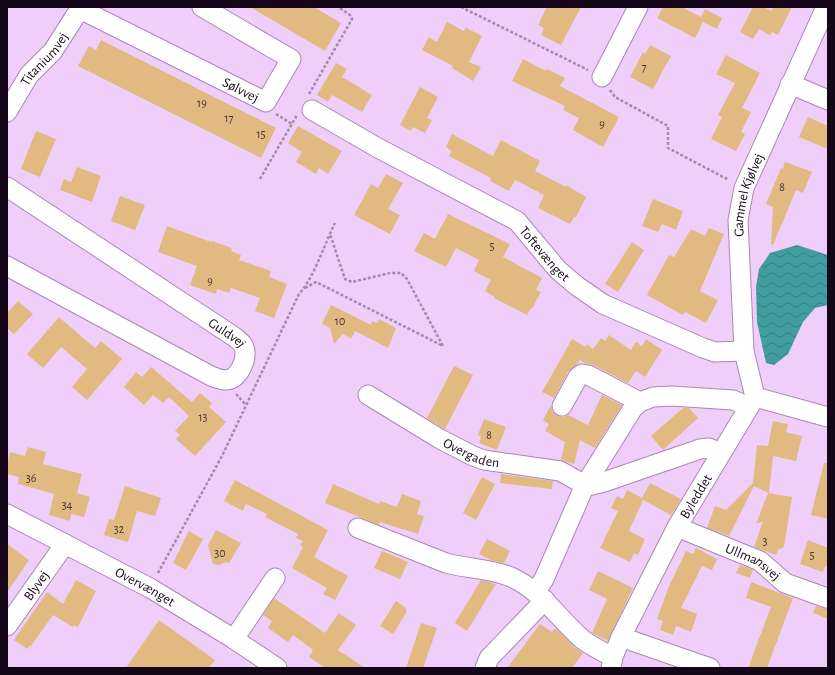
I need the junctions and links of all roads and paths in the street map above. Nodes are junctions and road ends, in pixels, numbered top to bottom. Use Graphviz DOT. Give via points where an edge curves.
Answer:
graph roads {
  1 [pos="202,7"];
  2 [pos="338,7"];
  3 [pos="638,7"];
  4 [pos="826,7"];
  5 [pos="80,8"];
  6 [pos="602,77"];
  7 [pos="790,84"];
  8 [pos="828,100"];
  9 [pos="306,107"];
  10 [pos="7,112"];
  11 [pos="260,179"];
  12 [pos="7,187"];
  13 [pos="335,223"];
  14 [pos="330,233"];
  15 [pos="7,266"];
  16 [pos="304,288"];
  17 [pos="744,351"];
  18 [pos="368,395"];
  19 [pos="640,402"];
  20 [pos="752,402"];
  21 [pos="562,406"];
  22 [pos="828,417"];
  23 [pos="721,453"];
  24 [pos="585,485"];
  25 [pos="7,514"];
  26 [pos="677,527"];
  27 [pos="358,528"];
  28 [pos="65,544"];
  29 [pos="275,578"];
  30 [pos="150,588"];
  31 [pos="540,596"];
  32 [pos="827,598"];
  33 [pos="7,626"];
  34 [pos="621,637"];
  35 [pos="234,639"];
  36 [pos="612,663"];
  37 [pos="277,668"];
  38 [pos="485,668"];
  39 [pos="710,668"];
  1 -- 5 [label="street, Sølvvej" via="291,59 266,102"];
  2 -- 9 [label="path" via="352,19"];
  3 -- 6 [label="street"];
  4 -- 7 [label="street, Gammel Kjølvej"];
  5 -- 10 [label="street, Titaniumvej" via="53,51 29,75"];
  7 -- 8 [label="street"];
  7 -- 17 [label="street, Gammel Kjølvej" via="744,188 738,220"];
  9 -- 11 [label="path"];
  9 -- 17 [label="street, Toftevænget" via="517,221 558,270 603,304 703,348 715,352"];
  12 -- 15 [label="street, Guldvej" via="240,341 244,347 245,360 234,377 227,380 210,376"];
  13 -- 14 [label="path"];
  14 -- 16 [label="path"];
  14 -- 16 [label="path" via="345,279 352,282 401,273 407,279 443,346 316,282"];
  16 -- 30 [label="path" via="222,456"];
  17 -- 20 [label="street, Gammel Kjølvej"];
  18 -- 24 [label="street, Overgaden" via="473,456 498,463 560,471"];
  19 -- 20 [label="street" via="653,397 672,396"];
  19 -- 21 [label="street" via="582,374"];
  19 -- 24 [label="street" via="633,408"];
  20 -- 22 [label="street"];
  20 -- 23 [label="street, Byleddet"];
  23 -- 24 [label="street" via="709,448 700,449 604,482"];
  23 -- 26 [label="street, Byleddet"];
  24 -- 31 [label="street" via="544,579"];
  25 -- 28 [label="street, Overvænget"];
  26 -- 32 [label="street, Ullmansvej" via="760,561 785,583"];
  26 -- 34 [label="street, Byleddet"];
  27 -- 31 [label="street" via="458,567 481,569 510,577"];
  28 -- 30 [label="street, Overvænget"];
  28 -- 33 [label="street, Blyvej"];
  29 -- 35 [label="street"];
  30 -- 35 [label="street, Overvænget"];
  31 -- 36 [label="street" via="583,640"];
  31 -- 38 [label="street" via="489,658"];
  34 -- 36 [label="street, Byleddet"];
  34 -- 39 [label="street"];
  35 -- 37 [label="street, Overvænget"];
}
